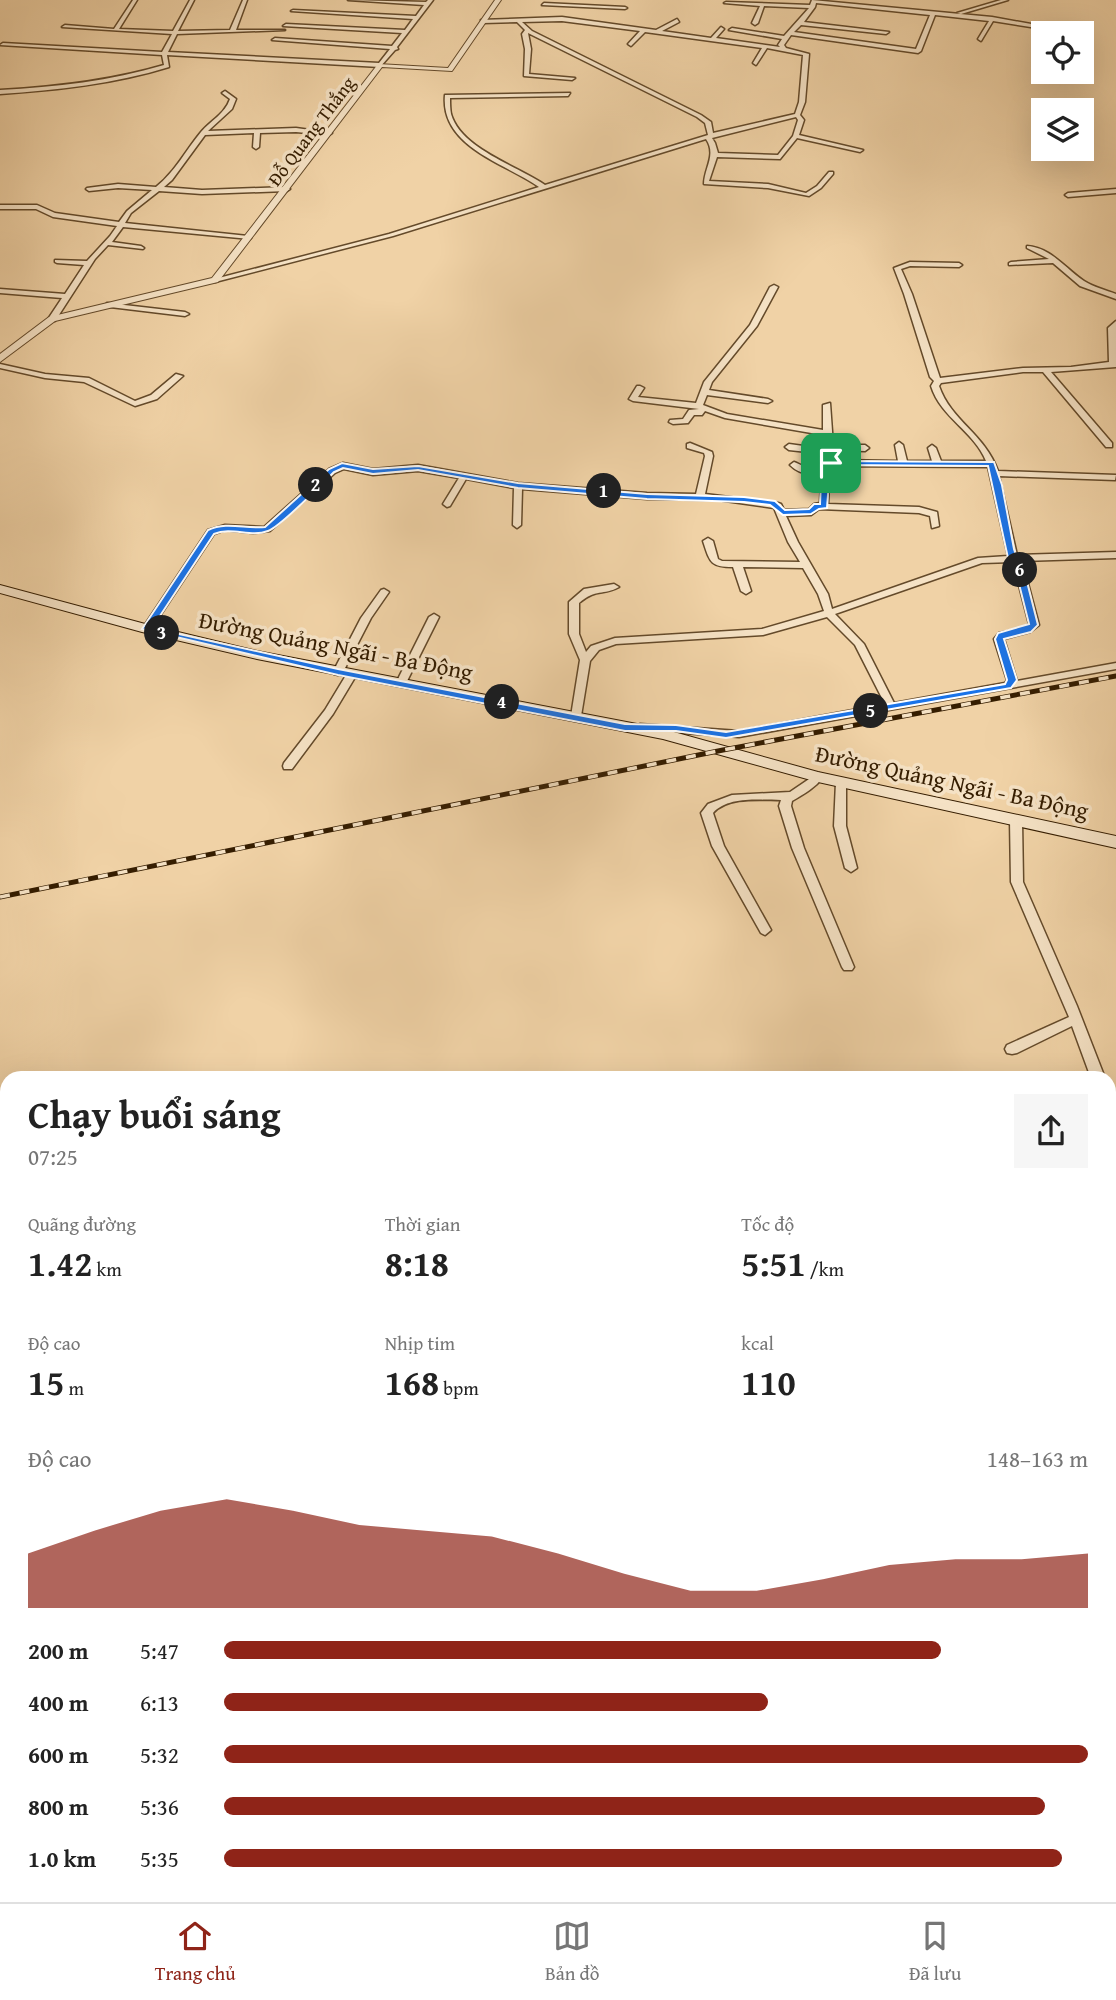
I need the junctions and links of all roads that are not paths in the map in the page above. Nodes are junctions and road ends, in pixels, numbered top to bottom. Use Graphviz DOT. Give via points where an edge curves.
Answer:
graph roads {
  1 [pos="135,0"];
  2 [pos="192,0"];
  3 [pos="245,0"];
  4 [pos="297,0"];
  5 [pos="350,0"];
  6 [pos="498,0"];
  7 [pos="568,0"];
  8 [pos="575,0"];
  9 [pos="883,0"];
  10 [pos="1006,0"];
  11 [pos="429,2"];
  12 [pos="544,2"];
  13 [pos="726,3"];
  14 [pos="771,3"];
  15 [pos="814,3"];
  16 [pos="323,6"];
  17 [pos="762,6"];
  18 [pos="883,7"];
  19 [pos="625,8"];
  20 [pos="293,11"];
  21 [pos="317,12"];
  22 [pos="479,12"];
  23 [pos="933,14"];
  24 [pos="953,15"];
  25 [pos="416,18"];
  26 [pos="979,18"];
  27 [pos="532,19"];
  28 [pos="992,19"];
  29 [pos="483,21"];
  30 [pos="519,21"];
  31 [pos="677,21"];
  32 [pos="471,23"];
  33 [pos="755,23"];
  34 [pos="800,23"];
  35 [pos="1031,25"];
  36 [pos="65,27"];
  37 [pos="304,27"];
  38 [pos="284,28"];
  39 [pos="973,28"];
  40 [pos="721,29"];
  41 [pos="116,30"];
  42 [pos="528,30"];
  43 [pos="644,30"];
  44 [pos="732,30"];
  45 [pos="658,31"];
  46 [pos="176,32"];
  47 [pos="232,32"];
  48 [pos="407,32"];
  49 [pos="886,32"];
  50 [pos="463,35"];
  51 [pos="787,35"];
  52 [pos="981,39"];
  53 [pos="275,40"];
  54 [pos="712,40"];
  55 [pos="290,41"];
  56 [pos="3,44"];
  57 [pos="631,44"];
  58 [pos="765,47"];
  59 [pos="396,48"];
  60 [pos="784,49"];
  61 [pos="164,54"];
  62 [pos="263,54"];
  63 [pos="275,59"];
  64 [pos="755,63"];
  65 [pos="380,65"];
  66 [pos="440,69"];
  67 [pos="572,78"];
  68 [pos="37,90"];
  69 [pos="0,92"];
  70 [pos="225,93"];
  71 [pos="568,94"];
  72 [pos="34,99"];
  73 [pos="797,116"];
  74 [pos="257,130"];
  75 [pos="204,132"];
  76 [pos="329,133"];
  77 [pos="709,136"];
  78 [pos="796,136"];
  79 [pos="256,147"];
  80 [pos="860,150"];
  81 [pos="716,155"];
  82 [pos="831,173"];
  83 [pos="545,188"];
  84 [pos="89,189"];
  85 [pos="286,189"];
  86 [pos="159,190"];
  87 [pos="1116,191"];
  88 [pos="1068,195"];
  89 [pos="0,207"];
  90 [pos="122,224"];
  91 [pos="248,238"];
  92 [pos="106,243"];
  93 [pos="1029,247"];
  94 [pos="141,248"];
  95 [pos="57,261"];
  96 [pos="1054,261"];
  97 [pos="87,263"];
  98 [pos="1012,264"];
  99 [pos="959,265"];
  100 [pos="215,279"];
  101 [pos="774,286"];
  102 [pos="0,290"];
  103 [pos="65,296"];
  104 [pos="1116,297"];
  105 [pos="110,305"];
  106 [pos="185,314"];
  107 [pos="52,320"];
  108 [pos="1116,323"];
  109 [pos="0,359"];
  110 [pos="1114,365"];
  111 [pos="0,366"];
  112 [pos="1045,369"];
  113 [pos="179,376"];
  114 [pos="937,381"];
  115 [pos="640,388"];
  116 [pos="704,392"];
  117 [pos="768,401"];
  118 [pos="827,405"];
  119 [pos="701,408"];
  120 [pos="673,422"];
  121 [pos="827,433"];
  122 [pos="900,445"];
  123 [pos="1109,445"];
  124 [pos="691,446"];
  125 [pos="789,447"];
  126 [pos="865,448"];
  127 [pos="932,448"];
  128 [pos="830,449"];
  129 [pos="903,464"];
  130 [pos="794,465"];
  131 [pos="938,465"];
  132 [pos="830,466"];
  133 [pos="993,469"];
  134 [pos="464,476"];
  135 [pos="1115,477"];
  136 [pos="518,486"];
  137 [pos="700,496"];
  138 [pos="447,505"];
  139 [pos="824,506"];
  140 [pos="783,513"];
  141 [pos="517,524"];
  142 [pos="935,526"];
  143 [pos="708,541"];
  144 [pos="1116,555"];
  145 [pos="1015,558"];
  146 [pos="737,564"];
  147 [pos="806,565"];
  148 [pos="614,587"];
  149 [pos="0,589"];
  150 [pos="746,591"];
  151 [pos="384,592"];
  152 [pos="829,613"];
  153 [pos="434,617"];
  154 [pos="147,629"];
  155 [pos="585,660"];
  156 [pos="1116,666"];
  157 [pos="345,673"];
  158 [pos="401,684"];
  159 [pos="1008,686"];
  160 [pos="891,707"];
  161 [pos="576,716"];
  162 [pos="625,727"];
  163 [pos="288,766"];
  164 [pos="818,777"];
  165 [pos="841,782"];
  166 [pos="791,796"];
  167 [pos="1016,820"];
  168 [pos="1116,842"];
  169 [pos="851,868"];
  170 [pos="765,930"];
  171 [pos="848,967"];
  172 [pos="1076,1019"];
  173 [pos="1012,1049"];
  174 [pos="1095,1071"];
  1 -- 41 [label="street"];
  2 -- 46 [label="street"];
  3 -- 47 [label="street"];
  4 -- 20 [label="street"];
  5 -- 11 [label="street"];
  6 -- 29 [label="street"];
  7 -- 8 [label="street"];
  9 -- 18 [label="street"];
  10 -- 24 [label="street"];
  11 -- 25 [label="street, Đỗ Quang Thắng"];
  12 -- 19 [label="street"];
  12 -- 27 [label="street"];
  13 -- 17 [label="street"];
  14 -- 15 [label="street"];
  14 -- 17 [label="street"];
  15 -- 18 [label="street"];
  15 -- 34 [label="street"];
  16 -- 21 [label="street"];
  17 -- 33 [label="street"];
  18 -- 23 [label="street"];
  20 -- 21 [label="street"];
  20 -- 38 [label="street"];
  21 -- 25 [label="street"];
  21 -- 37 [label="street"];
  22 -- 32 [label="street"];
  23 -- 24 [label="street"];
  23 -- 51 [label="street" via="918,51"];
  24 -- 26 [label="street"];
  25 -- 48 [label="street, Đỗ Quang Thắng"];
  26 -- 28 [label="street"];
  26 -- 39 [label="street"];
  27 -- 30 [label="street"];
  27 -- 43 [label="street"];
  28 -- 35 [label="street"];
  28 -- 52 [label="street"];
  29 -- 30 [label="street"];
  29 -- 66 [label="street" via="450,70"];
  30 -- 42 [label="street"];
  31 -- 45 [label="street"];
  34 -- 49 [label="street"];
  34 -- 51 [label="street"];
  36 -- 41 [label="street"];
  37 -- 38 [label="street"];
  37 -- 48 [label="street"];
  37 -- 55 [label="street"];
  38 -- 47 [label="street"];
  38 -- 53 [label="street"];
  40 -- 54 [label="street"];
  41 -- 46 [label="street"];
  42 -- 67 [label="street" via="526,75"];
  42 -- 77 [label="street" via="699,116 708,122"];
  43 -- 45 [label="street"];
  43 -- 57 [label="street"];
  44 -- 51 [label="street"];
  45 -- 54 [label="street"];
  46 -- 47 [label="street"];
  46 -- 61 [label="street"];
  48 -- 59 [label="street, Đỗ Quang Thắng"];
  50 -- 66 [label="street"];
  51 -- 60 [label="street" via="781,44"];
  53 -- 55 [label="street"];
  53 -- 62 [label="street"];
  54 -- 58 [label="street"];
  55 -- 59 [label="street"];
  55 -- 63 [label="street"];
  56 -- 61 [label="street"];
  58 -- 60 [label="street"];
  58 -- 64 [label="street"];
  59 -- 65 [label="street, Đỗ Quang Thắng"];
  60 -- 73 [label="street" via="808,52"];
  61 -- 62 [label="street"];
  61 -- 68 [label="street" via="167,66 158,69"];
  62 -- 63 [label="street"];
  63 -- 65 [label="street"];
  65 -- 66 [label="street"];
  65 -- 76 [label="street, Đỗ Quang Thắng"];
  68 -- 69 [label="street"];
  68 -- 72 [label="street"];
  70 -- 75 [label="street" via="232,103"];
  71 -- 83 [label="street" via="447,96 450,119 465,140"];
  73 -- 77 [label="street"];
  73 -- 78 [label="street" via="801,120"];
  74 -- 75 [label="street"];
  74 -- 76 [label="street"];
  74 -- 79 [label="street"];
  75 -- 86 [label="street"];
  76 -- 85 [label="street, Đỗ Quang Thắng"];
  77 -- 81 [label="street"];
  77 -- 83 [label="street"];
  78 -- 80 [label="street"];
  78 -- 81 [label="street" via="776,158"];
  81 -- 82 [label="street" via="706,183 768,186 807,195"];
  83 -- 100 [label="street" via="415,228"];
  84 -- 86 [label="street"];
  85 -- 86 [label="street"];
  85 -- 91 [label="street, Đỗ Quang Thắng"];
  86 -- 90 [label="street" via="129,212"];
  87 -- 88 [label="street"];
  89 -- 90 [label="street" via="37,207 53,215"];
  90 -- 91 [label="street"];
  90 -- 92 [label="street"];
  91 -- 100 [label="street, Đỗ Quang Thắng"];
  92 -- 94 [label="street"];
  92 -- 97 [label="street"];
  93 -- 96 [label="street"];
  95 -- 97 [label="street"];
  96 -- 98 [label="street"];
  96 -- 104 [label="street" via="1083,285"];
  97 -- 103 [label="street"];
  99 -- 114 [label="street" via="897,268"];
  100 -- 105 [label="street"];
  101 -- 116 [label="street" via="753,326"];
  102 -- 103 [label="street"];
  103 -- 107 [label="street"];
  105 -- 106 [label="street"];
  105 -- 107 [label="street"];
  107 -- 109 [label="street"];
  108 -- 110 [label="street" via="1112,328"];
  110 -- 112 [label="street"];
  111 -- 113 [label="street" via="86,380 135,404 153,397"];
  112 -- 114 [label="street"];
  112 -- 123 [label="street"];
  114 -- 133 [label="street" via="940,400 979,442"];
  115 -- 119 [label="street" via="633,399"];
  116 -- 117 [label="street"];
  116 -- 119 [label="street"];
  118 -- 121 [label="street"];
  119 -- 120 [label="street" via="685,421"];
  119 -- 121 [label="street"];
  121 -- 128 [label="street"];
  122 -- 129 [label="street"];
  124 -- 137 [label="street" via="709,456"];
  125 -- 128 [label="street"];
  126 -- 128 [label="street"];
  127 -- 131 [label="street"];
  128 -- 132 [label="street"];
  129 -- 131 [label="street"];
  129 -- 132 [label="street"];
  130 -- 132 [label="street" via="810,473"];
  131 -- 133 [label="street"];
  132 -- 139 [label="street"];
  133 -- 135 [label="street"];
  133 -- 145 [label="street"];
  134 -- 136 [label="street"];
  134 -- 138 [label="street"];
  134 -- 154 [label="street" via="418,468 373,472 338,467 267,529 222,527 211,532"];
  136 -- 137 [label="street"];
  136 -- 141 [label="street"];
  137 -- 140 [label="street" via="772,503"];
  139 -- 140 [label="street" via="811,512"];
  139 -- 142 [label="street" via="927,512 934,514"];
  140 -- 147 [label="street"];
  143 -- 146 [label="street" via="716,562"];
  144 -- 145 [label="street"];
  145 -- 152 [label="street" via="969,562"];
  145 -- 159 [label="street" via="1034,625 999,639 1012,680"];
  146 -- 147 [label="street"];
  146 -- 150 [label="street"];
  147 -- 152 [label="street"];
  148 -- 155 [label="street" via="587,591 573,602 573,634"];
  149 -- 154 [label="main road, Đường Quảng Ngãi - Ba Động"];
  151 -- 157 [label="street" via="366,618"];
  152 -- 155 [label="street" via="753,634 615,641 595,648"];
  152 -- 160 [label="street" via="859,644"];
  153 -- 158 [label="street"];
  154 -- 157 [label="main road, Đường Quảng Ngãi - Ba Động"];
  155 -- 161 [label="street"];
  156 -- 159 [label="street"];
  157 -- 158 [label="main road, Đường Quảng Ngãi - Ba Động"];
  157 -- 163 [label="street" via="329,712"];
  158 -- 161 [label="main road, Đường Quảng Ngãi - Ba Động"];
  159 -- 160 [label="street"];
  160 -- 162 [label="street" via="739,734"];
  161 -- 162 [label="main road, Đường Quảng Ngãi - Ba Động"];
  162 -- 164 [label="main road, Đường Quảng Ngãi - Ba Động"];
  164 -- 165 [label="main road, Đường Quảng Ngãi - Ba Động"];
  164 -- 166 [label="street"];
  165 -- 167 [label="main road, Đường Quảng Ngãi - Ba Động"];
  165 -- 169 [label="street" via="840,826"];
  166 -- 170 [label="street" via="720,802 707,813 718,846"];
  166 -- 171 [label="street" via="785,806 791,828"];
  167 -- 168 [label="main road, Đường Quảng Ngãi - Ba Động"];
  167 -- 172 [label="street" via="1017,882"];
  172 -- 173 [label="street"];
  172 -- 174 [label="street"];
}
